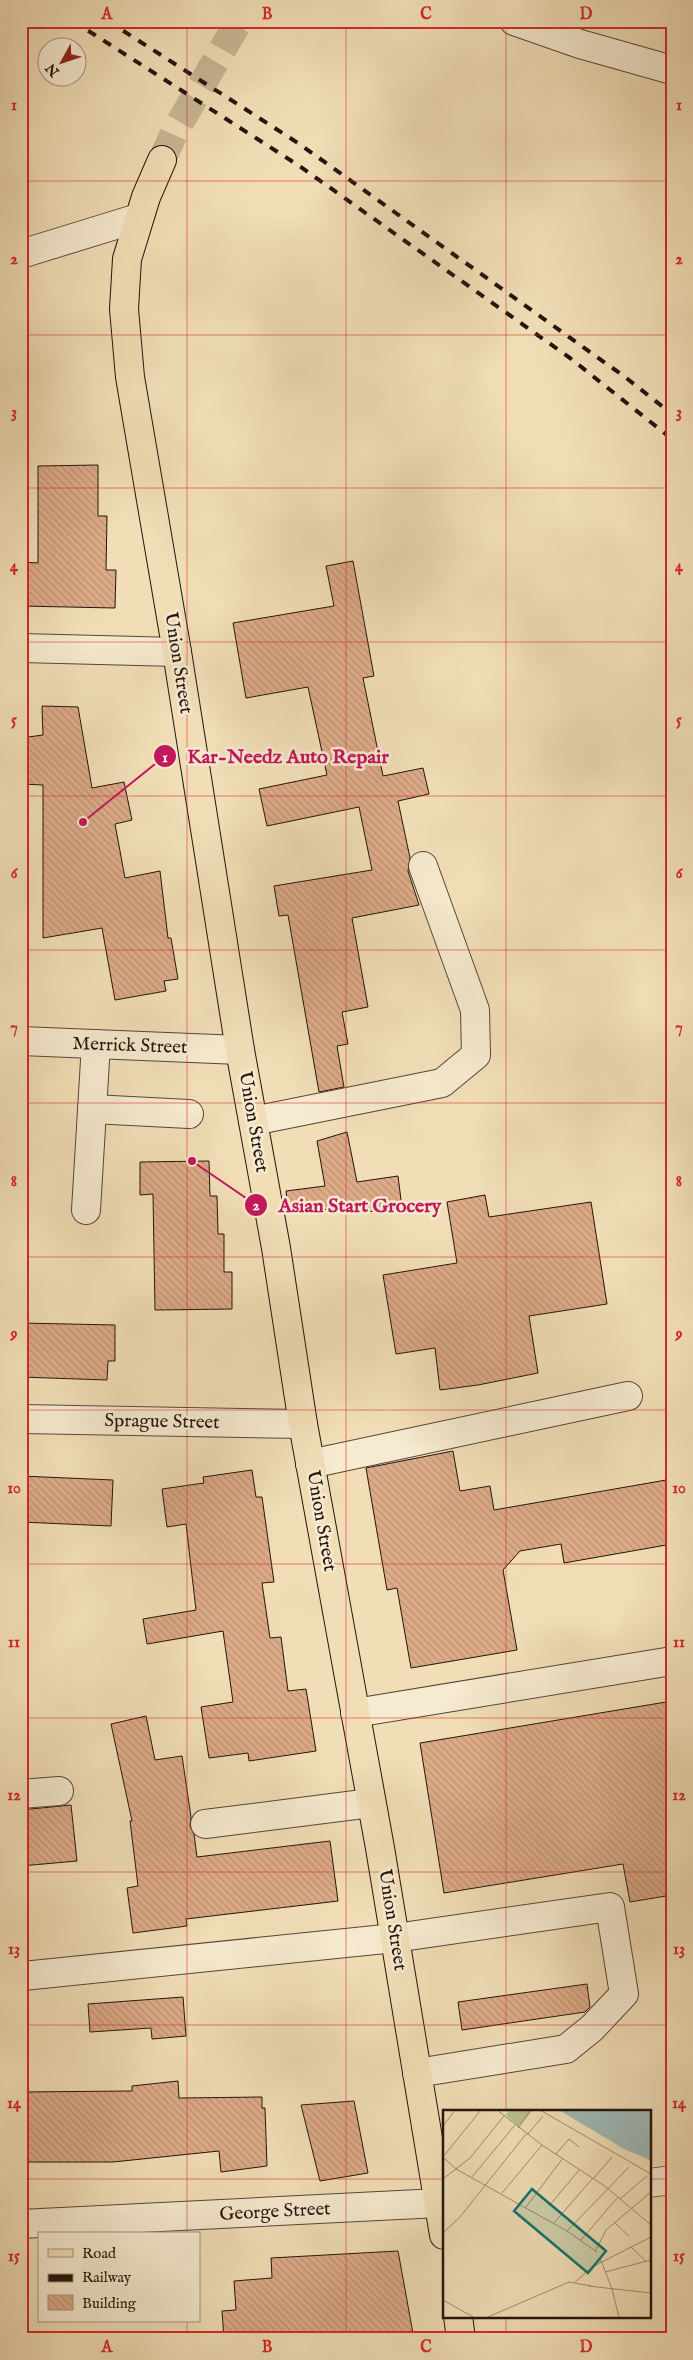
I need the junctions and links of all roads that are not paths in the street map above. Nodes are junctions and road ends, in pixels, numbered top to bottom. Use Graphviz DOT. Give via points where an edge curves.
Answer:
graph roads {
  1 [pos="514,21"];
  2 [pos="672,70"];
  3 [pos="162,160"];
  4 [pos="138,218"];
  5 [pos="21,254"];
  6 [pos="21,648"];
  7 [pos="177,652"];
  8 [pos="423,866"];
  9 [pos="21,1041"];
  10 [pos="96,1044"];
  11 [pos="240,1050"];
  12 [pos="92,1109"];
  13 [pos="189,1114"];
  14 [pos="252,1121"];
  15 [pos="86,1210"];
  16 [pos="628,1396"];
  17 [pos="21,1419"];
  18 [pos="303,1424"];
  19 [pos="310,1464"];
  20 [pos="672,1661"];
  21 [pos="355,1713"];
  22 [pos="59,1791"];
  23 [pos="21,1794"];
  24 [pos="372,1803"];
  25 [pos="205,1824"];
  26 [pos="395,1938"];
  27 [pos="23,1976"];
  28 [pos="417,2073"];
  29 [pos="672,2180"];
  30 [pos="650,2183"];
  31 [pos="439,2203"];
  32 [pos="21,2224"];
  33 [pos="443,2229"];
  34 [pos="458,2318"];
  35 [pos="461,2339"];
  1 -- 2 [label="street"];
  3 -- 4 [label="main road, Union Street"];
  4 -- 5 [label="street"];
  4 -- 7 [label="main road, Union Street" via="127,258 125,335"];
  6 -- 7 [label="street"];
  7 -- 11 [label="main road, Union Street"];
  8 -- 14 [label="street" via="475,1010 476,1055 442,1083"];
  9 -- 10 [label="street, Merrick Street"];
  10 -- 11 [label="street, Merrick Street"];
  10 -- 12 [label="street"];
  11 -- 14 [label="main road, Union Street"];
  12 -- 13 [label="street"];
  12 -- 15 [label="street"];
  14 -- 18 [label="main road, Union Street" via="276,1248"];
  16 -- 19 [label="street"];
  17 -- 18 [label="street, Sprague Street"];
  18 -- 19 [label="main road, Union Street"];
  19 -- 21 [label="main road, Union Street"];
  20 -- 21 [label="street"];
  21 -- 24 [label="main road, Union Street"];
  22 -- 23 [label="street"];
  24 -- 25 [label="street"];
  24 -- 26 [label="main road, Union Street"];
  26 -- 27 [label="street"];
  26 -- 28 [label="main road, Union Street"];
  26 -- 28 [label="street" via="610,1907 624,1994 592,2028 566,2049"];
  28 -- 31 [label="main road, Union Street"];
  29 -- 30 [label="street"];
  31 -- 32 [label="street, George Street"];
  31 -- 33 [label="main road, Union Street"];
  34 -- 35 [label="main road"];
}
